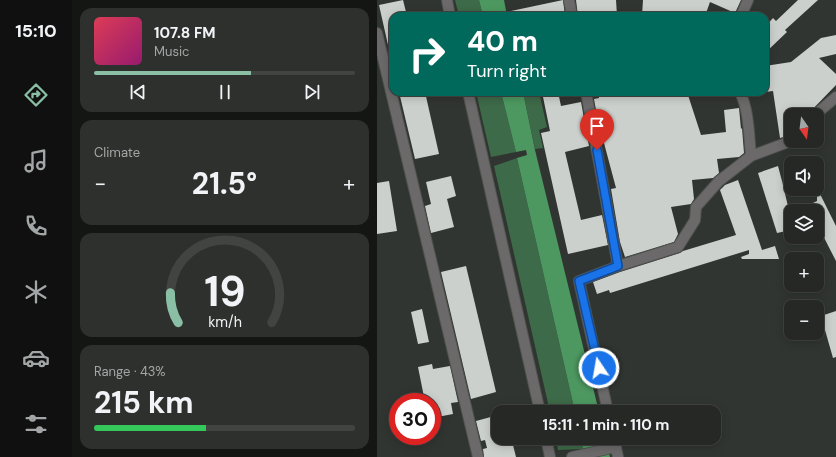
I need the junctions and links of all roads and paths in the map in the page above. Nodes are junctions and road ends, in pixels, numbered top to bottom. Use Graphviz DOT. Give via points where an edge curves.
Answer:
graph roads {
  1 [pos="447,0"];
  2 [pos="569,0"];
  3 [pos="748,0"];
  4 [pos="449,12"];
  5 [pos="571,12"];
  6 [pos="743,12"];
  7 [pos="377,32"];
  8 [pos="389,82"];
  9 [pos="392,96"];
  10 [pos="469,96"];
  11 [pos="587,96"];
  12 [pos="742,96"];
  13 [pos="836,97"];
  14 [pos="823,108"];
  15 [pos="784,144"];
  16 [pos="751,156"];
  17 [pos="618,266"];
  18 [pos="538,405"];
  19 [pos="606,405"];
  20 [pos="547,445"];
  21 [pos="616,447"];
  22 [pos="577,456"];
  23 [pos="478,457"];
  24 [pos="550,457"];
  1 -- 4 [label="street"];
  2 -- 5 [label="street"];
  3 -- 6 [label="street"];
  7 -- 8 [label="street"];
  9 -- 23 [label="street"];
  10 -- 18 [label="street"];
  11 -- 17 [label="street"];
  12 -- 16 [label="street"];
  13 -- 14 [label="street"];
  15 -- 16 [label="street"];
  16 -- 17 [label="street" via="719,181 696,207 695,220 677,247"];
  17 -- 19 [label="street" via="579,281"];
  20 -- 24 [label="street"];
  21 -- 22 [label="street"];
}
